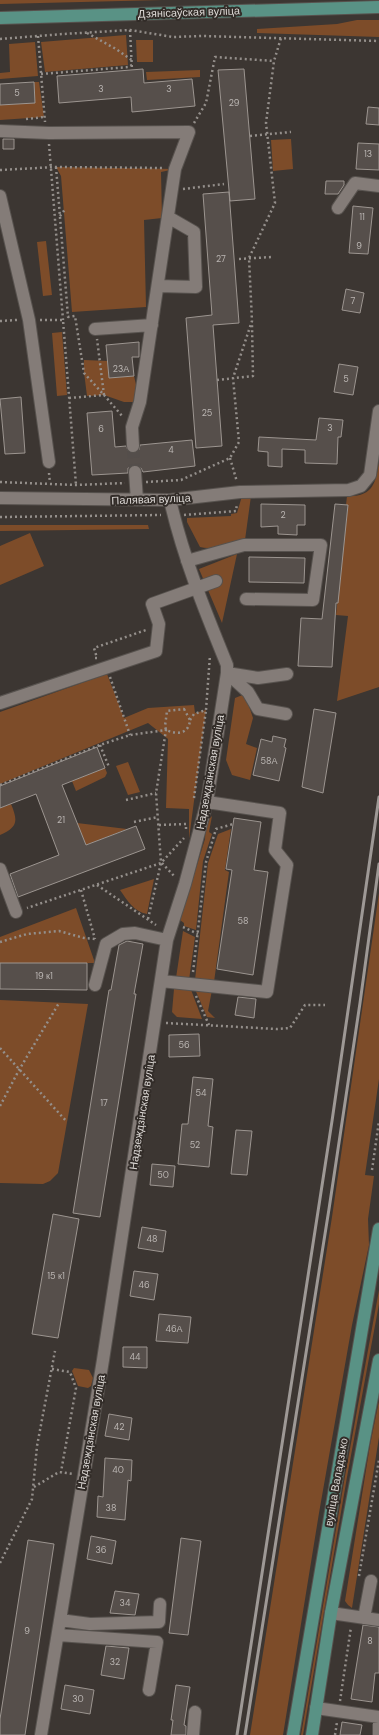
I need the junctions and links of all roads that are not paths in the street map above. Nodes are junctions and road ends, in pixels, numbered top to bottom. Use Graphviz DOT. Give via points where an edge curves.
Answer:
graph roads {
  1 [pos="379,7"];
  2 [pos="0,18"];
  3 [pos="0,131"];
  4 [pos="379,186"];
  5 [pos="0,196"];
  6 [pos="338,208"];
  7 [pos="168,217"];
  8 [pos="158,286"];
  9 [pos="152,325"];
  10 [pos="96,329"];
  11 [pos="379,411"];
  12 [pos="133,446"];
  13 [pos="49,462"];
  14 [pos="136,478"];
  15 [pos="0,498"];
  16 [pos="137,500"];
  17 [pos="170,500"];
  18 [pos="187,561"];
  19 [pos="216,581"];
  20 [pos="196,588"];
  21 [pos="246,600"];
  22 [pos="227,673"];
  23 [pos="287,674"];
  24 [pos="0,703"];
  25 [pos="286,714"];
  26 [pos="207,802"];
  27 [pos="0,869"];
  28 [pos="16,912"];
  29 [pos="168,940"];
  30 [pos="161,981"];
  31 [pos="95,985"];
  32 [pos="379,1230"];
  33 [pos="379,1360"];
  34 [pos="371,1581"];
  35 [pos="160,1604"];
  36 [pos="331,1613"];
  37 [pos="364,1618"];
  38 [pos="60,1620"];
  39 [pos="379,1620"];
  40 [pos="58,1635"];
  41 [pos="149,1690"];
  42 [pos="316,1708"];
  43 [pos="195,1712"];
  44 [pos="41,1735"];
  45 [pos="193,1735"];
  46 [pos="293,1735"];
  47 [pos="312,1735"];
  48 [pos="379,1735"];
  1 -- 2 [label="main road, Дзянісаўская вуліца"];
  3 -- 7 [label="street" via="189,132 175,168"];
  4 -- 6 [label="street" via="355,184"];
  5 -- 13 [label="street" via="29,320"];
  7 -- 8 [label="street"];
  7 -- 8 [label="street" via="194,232 196,287"];
  8 -- 9 [label="street"];
  9 -- 10 [label="street"];
  9 -- 12 [label="street" via="140,402 132,427"];
  11 -- 17 [label="street, Палявая вуліца" via="370,474 361,486 349,490 240,492"];
  14 -- 16 [label="street"];
  15 -- 16 [label="street, Палявая вуліца"];
  16 -- 17 [label="street, Палявая вуліца"];
  17 -- 18 [label="street, Надзеждзінская вуліца"];
  18 -- 20 [label="street, Надзеждзінская вуліца"];
  18 -- 21 [label="street" via="244,545 321,545 313,600"];
  19 -- 20 [label="street"];
  20 -- 22 [label="street, Надзеждзінская вуліца" via="227,665"];
  20 -- 24 [label="street" via="152,604 159,624 156,651"];
  22 -- 23 [label="street" via="258,678"];
  22 -- 25 [label="street" via="248,692 258,710"];
  22 -- 26 [label="street, Надзеждзінская вуліца"];
  26 -- 29 [label="street, Надзеждзінская вуліца"];
  26 -- 30 [label="street" via="280,812 275,850 287,865 267,992"];
  27 -- 28 [label="street"];
  29 -- 30 [label="street, Надзеждзінская вуліца"];
  29 -- 31 [label="street" via="134,933 101,941"];
  30 -- 38 [label="street, Надзеждзінская вуліца"];
  32 -- 46 [label="main road, вуліца Валадзько"];
  33 -- 36 [label="main road, вуліца Валадзько"];
  34 -- 37 [label="street"];
  35 -- 38 [label="street" via="159,1622 90,1624"];
  36 -- 37 [label="street"];
  36 -- 42 [label="main road, вуліца Валадзько"];
  37 -- 39 [label="street"];
  38 -- 40 [label="street, Надзеждзінская вуліца"];
  40 -- 41 [label="street" via="157,1642"];
  40 -- 44 [label="street, Надзеждзінская вуліца"];
  42 -- 47 [label="main road, вуліца Валадзько"];
  42 -- 48 [label="street" via="379,1717"];
  43 -- 45 [label="street"];
}
